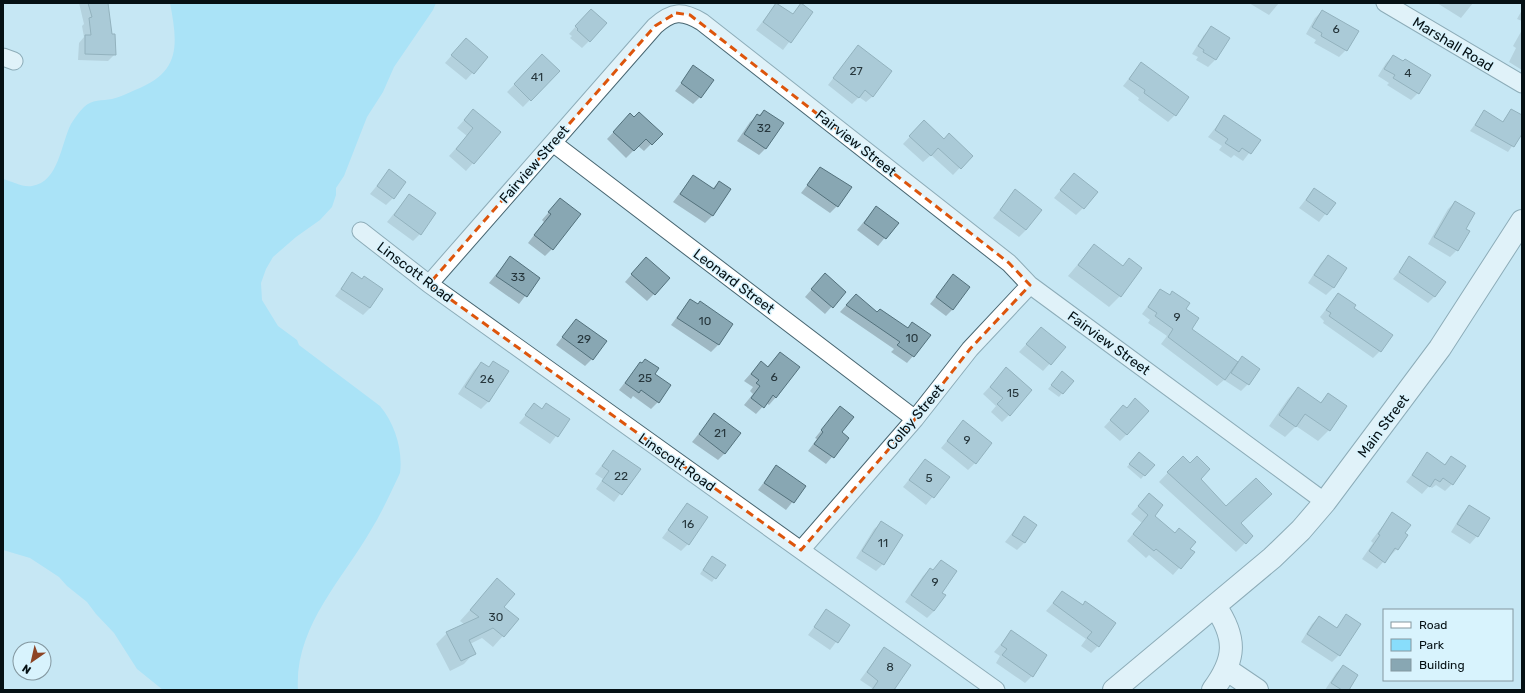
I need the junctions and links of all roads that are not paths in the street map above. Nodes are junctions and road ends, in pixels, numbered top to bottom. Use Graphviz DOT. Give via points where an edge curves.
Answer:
graph roads {
  1 [pos="1385,3"];
  2 [pos="1522,84"];
  3 [pos="553,143"];
  4 [pos="1522,221"];
  5 [pos="361,231"];
  6 [pos="429,284"];
  7 [pos="1030,285"];
  8 [pos="915,419"];
  9 [pos="1325,502"];
  10 [pos="800,550"];
  11 [pos="1215,606"];
  12 [pos="1226,669"];
  13 [pos="996,690"];
  14 [pos="1114,690"];
  15 [pos="1213,690"];
  16 [pos="1257,690"];
  1 -- 2 [label="street, Marshall Road"];
  3 -- 6 [label="street, Fairview Street"];
  3 -- 7 [label="street, Fairview Street" via="655,26 676,13 690,15 1009,263"];
  3 -- 8 [label="street, Leonard Street"];
  4 -- 9 [label="main road, Main Street" via="1440,348"];
  5 -- 6 [label="street, Linscott Road"];
  6 -- 10 [label="street, Linscott Road"];
  7 -- 8 [label="street, Colby Street" via="970,349"];
  7 -- 9 [label="street, Fairview Street"];
  8 -- 10 [label="street, Colby Street"];
  9 -- 11 [label="main road, Main Street" via="1272,558"];
  10 -- 13 [label="street, Linscott Road"];
  11 -- 12 [label="main road" via="1226,622 1230,636 1231,651"];
  11 -- 14 [label="main road, Main Street"];
  12 -- 15 [label="main road"];
  12 -- 16 [label="main road"];
}
